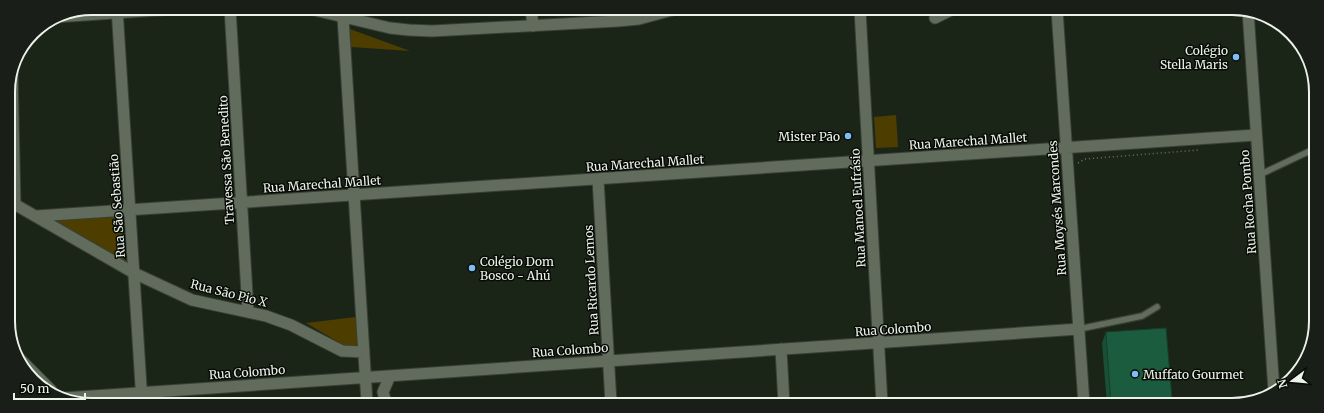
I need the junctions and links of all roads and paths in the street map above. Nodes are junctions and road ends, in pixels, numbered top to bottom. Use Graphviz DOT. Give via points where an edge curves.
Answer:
graph roads {
  1 [pos="117,15"];
  2 [pos="230,15"];
  3 [pos="336,15"];
  4 [pos="532,15"];
  5 [pos="656,15"];
  6 [pos="860,15"];
  7 [pos="941,15"];
  8 [pos="1057,15"];
  9 [pos="343,17"];
  10 [pos="1248,17"];
  11 [pos="935,18"];
  12 [pos="533,26"];
  13 [pos="1256,135"];
  14 [pos="1066,148"];
  15 [pos="1199,150"];
  16 [pos="1309,151"];
  17 [pos="868,161"];
  18 [pos="1068,172"];
  19 [pos="1259,175"];
  20 [pos="598,179"];
  21 [pos="354,195"];
  22 [pos="242,203"];
  23 [pos="15,205"];
  24 [pos="130,210"];
  25 [pos="36,216"];
  26 [pos="134,273"];
  27 [pos="1157,307"];
  28 [pos="248,311"];
  29 [pos="1078,329"];
  30 [pos="879,342"];
  31 [pos="781,349"];
  32 [pos="364,352"];
  33 [pos="609,361"];
  34 [pos="1272,362"];
  35 [pos="390,376"];
  36 [pos="365,377"];
  37 [pos="142,397"];
  38 [pos="89,398"];
  39 [pos="367,398"];
  40 [pos="385,398"];
  41 [pos="611,398"];
  42 [pos="784,398"];
  43 [pos="882,398"];
  44 [pos="1084,398"];
  1 -- 24 [label="street, Rua São Sebastião"];
  2 -- 22 [label="street, Travessa São Benedito"];
  3 -- 9 [label="street"];
  4 -- 12 [label="street"];
  5 -- 12 [label="street" via="618,21"];
  6 -- 17 [label="street, Rua Manoel Eufrásio"];
  7 -- 11 [label="street"];
  8 -- 14 [label="street, Rua Moysés Marcondes"];
  9 -- 12 [label="street" via="409,30"];
  9 -- 21 [label="street"];
  10 -- 13 [label="street, Rua Rocha Pombo"];
  13 -- 14 [label="street, Rua Marechal Mallet"];
  13 -- 19 [label="street, Rua Rocha Pombo"];
  14 -- 17 [label="street, Rua Marechal Mallet"];
  14 -- 18 [label="street, Rua Moysés Marcondes"];
  15 -- 18 [label="path" via="1085,159 1078,163 1077,172"];
  16 -- 19 [label="lane"];
  17 -- 20 [label="street, Rua Marechal Mallet"];
  17 -- 30 [label="street, Rua Manoel Eufrásio"];
  18 -- 29 [label="street, Rua Moysés Marcondes"];
  19 -- 34 [label="street, Rua Rocha Pombo"];
  20 -- 21 [label="street, Rua Marechal Mallet"];
  20 -- 33 [label="street, Rua Ricardo Lemos"];
  21 -- 22 [label="street, Rua Marechal Mallet"];
  21 -- 32 [label="street"];
  22 -- 24 [label="street, Rua Marechal Mallet"];
  22 -- 28 [label="street, Travessa São Benedito"];
  23 -- 25 [label="street, Rua São Pio X"];
  24 -- 25 [label="street, Rua Marechal Mallet"];
  24 -- 26 [label="street, Rua São Sebastião"];
  25 -- 26 [label="street, Rua São Pio X"];
  26 -- 28 [label="street, Rua São Pio X" via="192,300"];
  26 -- 37 [label="street, Rua São Sebastião"];
  27 -- 29 [label="lane" via="1142,316"];
  28 -- 32 [label="street, Rua São Pio X" via="290,325 342,351"];
  29 -- 30 [label="street, Rua Colombo"];
  29 -- 44 [label="street, Rua Moysés Marcondes"];
  30 -- 31 [label="street, Rua Colombo"];
  30 -- 43 [label="street, Rua Manoel Eufrásio"];
  31 -- 33 [label="street, Rua Colombo"];
  31 -- 42 [label="street"];
  32 -- 36 [label="street"];
  33 -- 35 [label="street, Rua Colombo"];
  33 -- 41 [label="street, Rua Ricardo Lemos"];
  35 -- 36 [label="street, Rua Colombo"];
  35 -- 40 [label="street" via="384,392"];
  36 -- 37 [label="street, Rua Colombo"];
  36 -- 39 [label="street"];
  37 -- 38 [label="street, Rua Colombo"];
}
